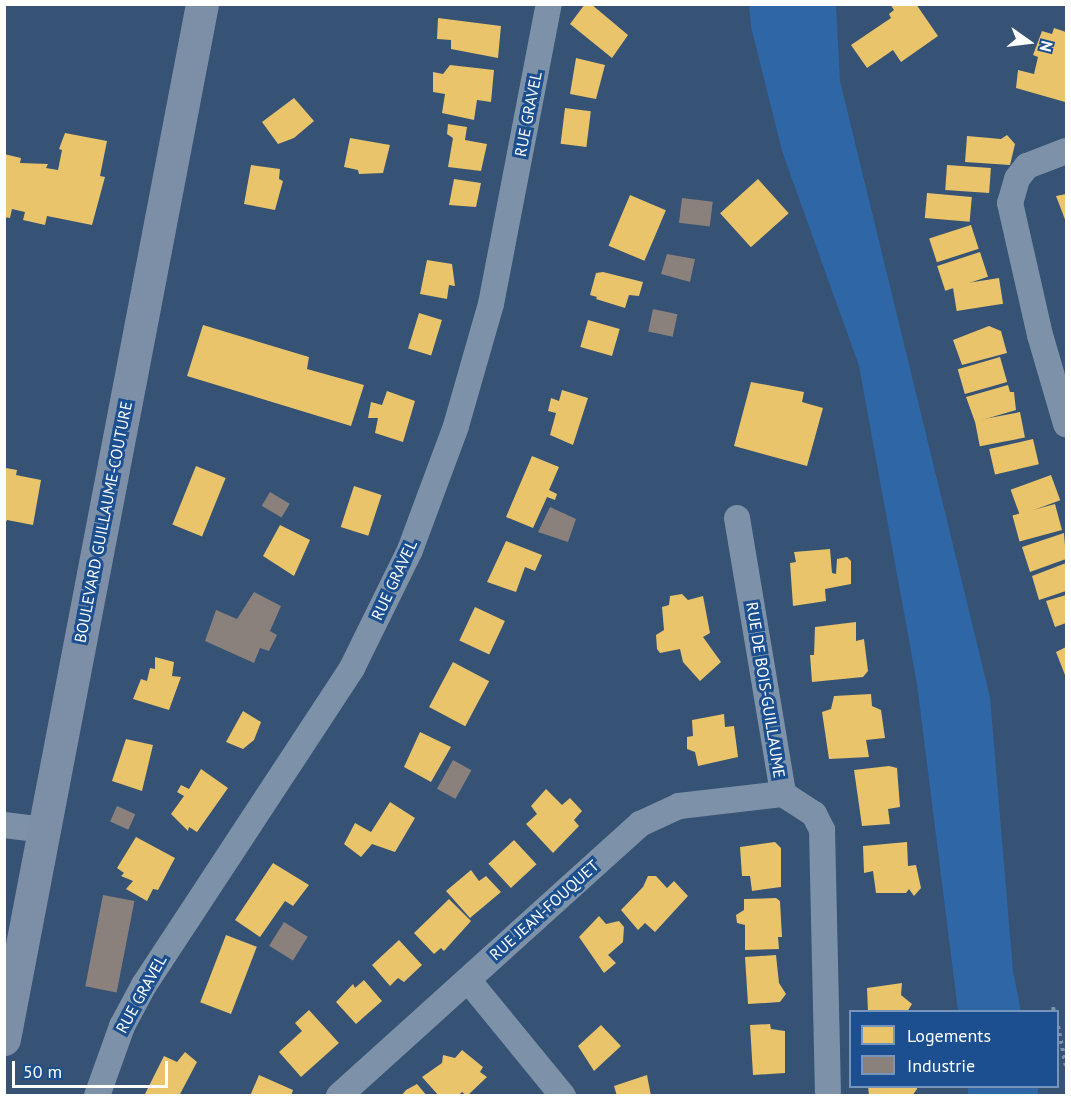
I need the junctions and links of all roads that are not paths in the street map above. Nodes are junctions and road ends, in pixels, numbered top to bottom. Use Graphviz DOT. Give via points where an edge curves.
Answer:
graph roads {
  1 [pos="202,4"];
  2 [pos="549,4"];
  3 [pos="1066,152"];
  4 [pos="1066,424"];
  5 [pos="737,518"];
  6 [pos="783,794"];
  7 [pos="4,825"];
  8 [pos="45,830"];
  9 [pos="468,980"];
  10 [pos="4,1039"];
  11 [pos="97,1095"];
  12 [pos="339,1095"];
  13 [pos="563,1095"];
  14 [pos="828,1095"];
  1 -- 8 [label="main road, BOULEVARD GUILLAUME-COUTURE"];
  2 -- 11 [label="street, RUE GRAVEL" via="491,304 456,426 410,550 352,668 144,985 122,1026"];
  3 -- 4 [label="street" via="1027,166 1014,185 1010,203 1040,334"];
  5 -- 6 [label="street, RUE DE BOIS-GUILLAUME"];
  6 -- 9 [label="street, RUE JEAN-FOUQUET" via="679,806 658,813 640,824"];
  6 -- 14 [label="street, RUE DE BOIS-GUILLAUME" via="814,814 822,830"];
  7 -- 8 [label="street"];
  8 -- 10 [label="main road, BOULEVARD GUILLAUME-COUTURE"];
  9 -- 12 [label="street, RUE JEAN-FOUQUET"];
  9 -- 13 [label="street"];
}
